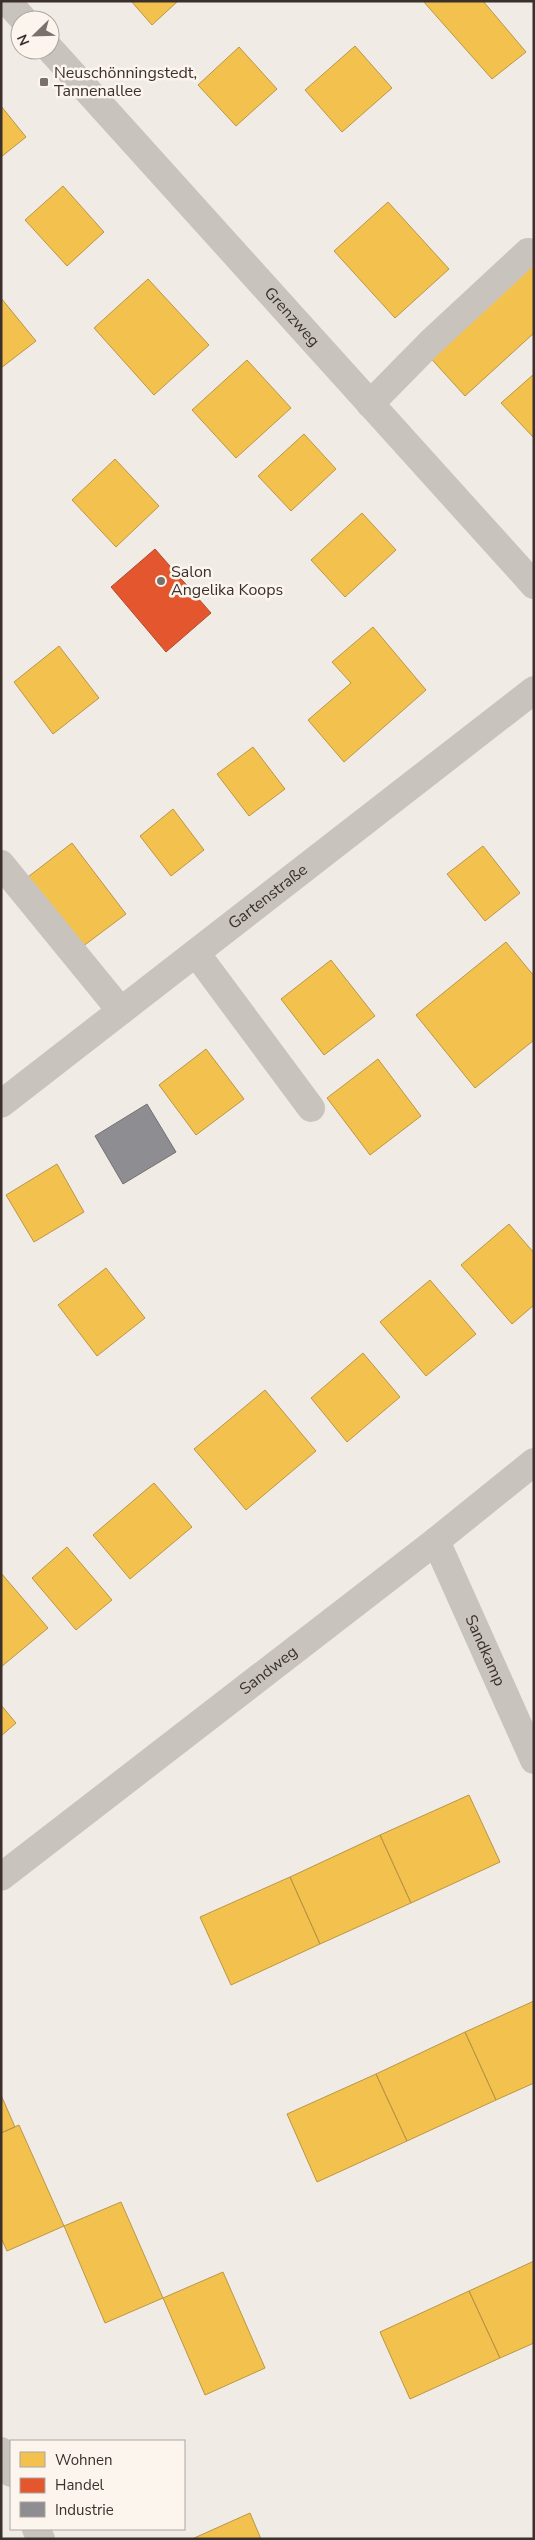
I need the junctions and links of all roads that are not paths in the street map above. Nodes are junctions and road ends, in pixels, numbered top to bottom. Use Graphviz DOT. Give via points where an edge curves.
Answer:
graph roads {
  1 [pos="60,60"];
  2 [pos="528,252"];
  3 [pos="370,404"];
  4 [pos="534,585"];
  5 [pos="534,690"];
  6 [pos="1,864"];
  7 [pos="196,952"];
  8 [pos="121,1012"];
  9 [pos="1,1104"];
  10 [pos="311,1108"];
  11 [pos="534,1462"];
  12 [pos="436,1541"];
  13 [pos="534,1760"];
  14 [pos="1,1877"];
  15 [pos="1,2451"];
  16 [pos="10,2471"];
  1 -- 3 [label="street, Grenzweg"];
  2 -- 3 [label="street"];
  3 -- 4 [label="street, Grenzweg"];
  5 -- 7 [label="street, Gartenstraße"];
  6 -- 8 [label="street"];
  7 -- 8 [label="street, Gartenstraße"];
  7 -- 10 [label="street"];
  8 -- 9 [label="street, Gartenstraße"];
  11 -- 12 [label="street, Sandweg"];
  12 -- 13 [label="street, Sandkamp"];
  12 -- 14 [label="street, Sandweg"];
  15 -- 16 [label="street"];
}
